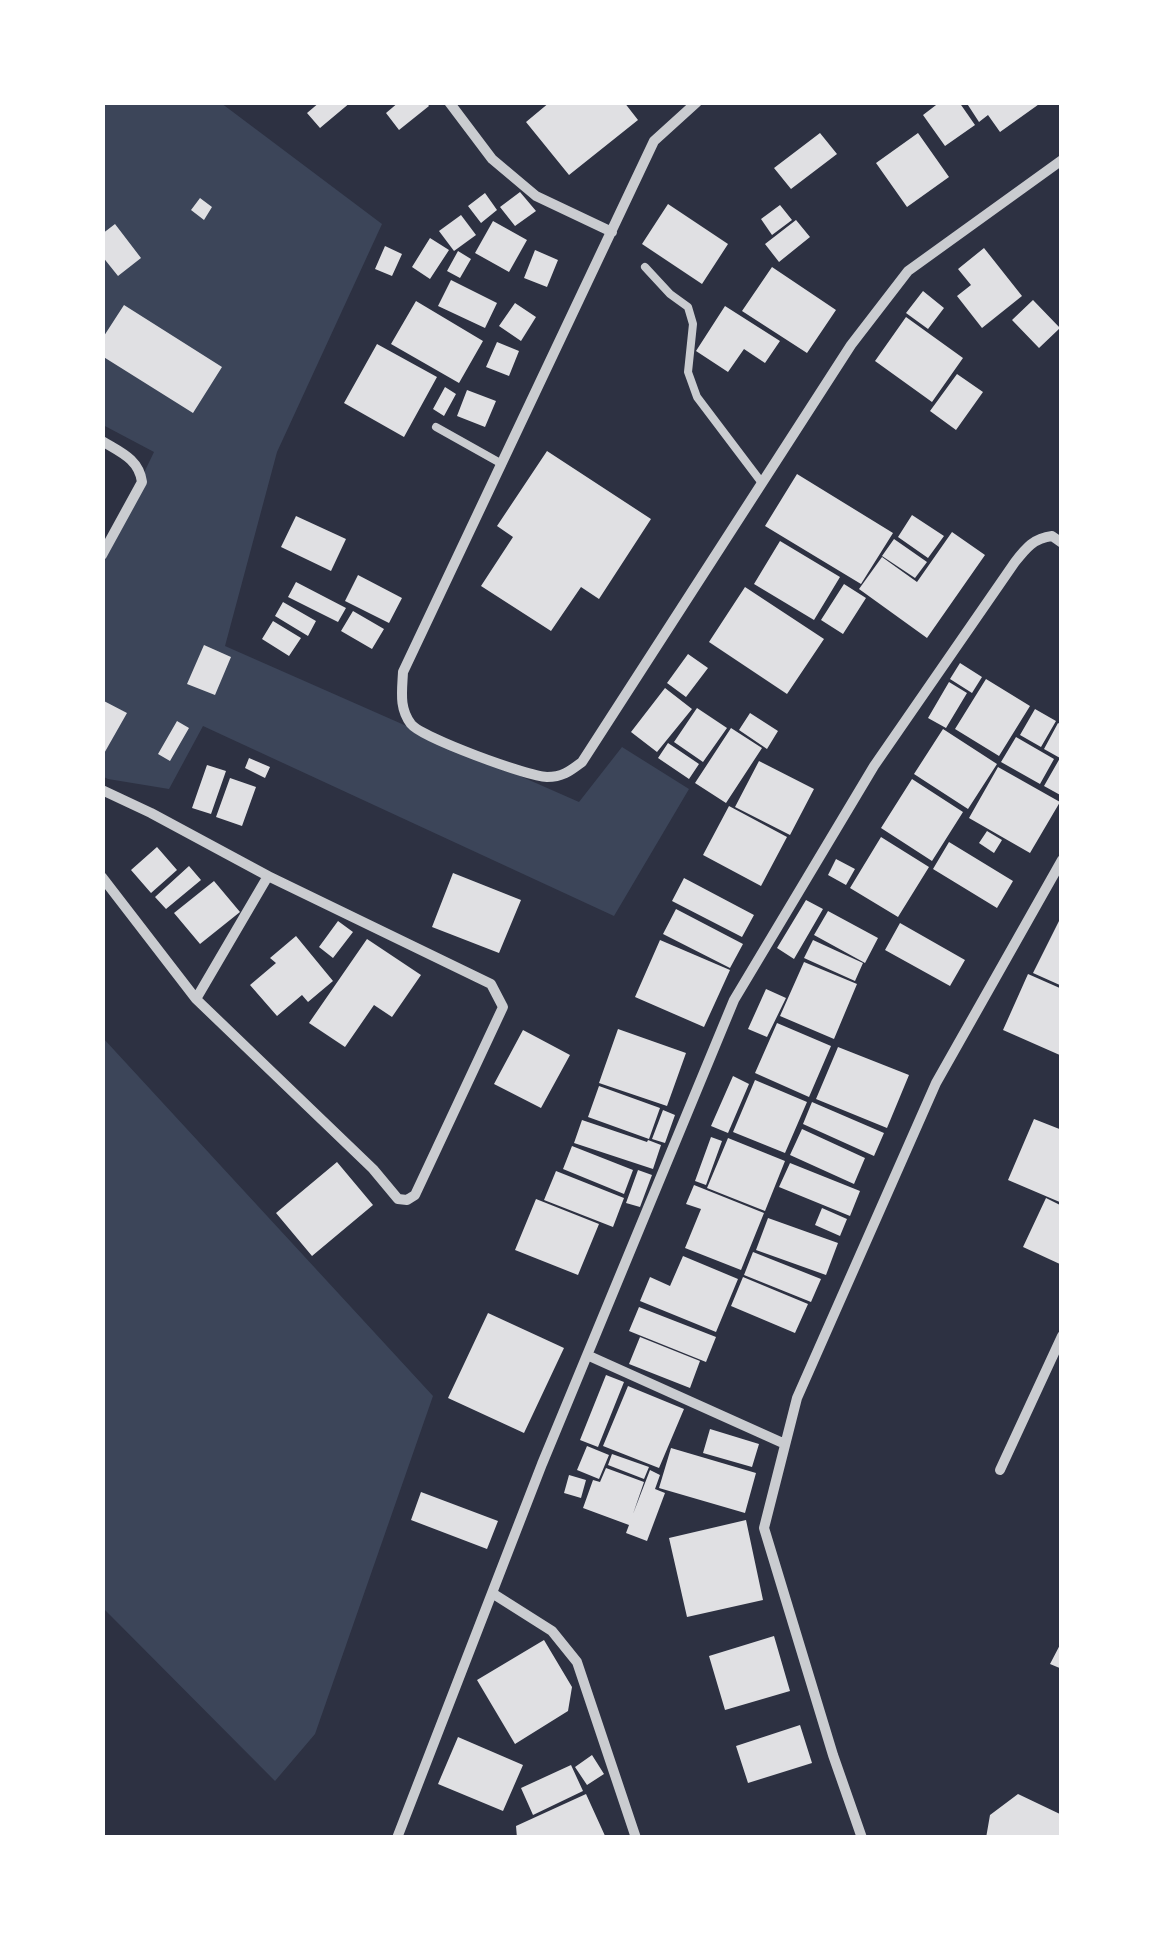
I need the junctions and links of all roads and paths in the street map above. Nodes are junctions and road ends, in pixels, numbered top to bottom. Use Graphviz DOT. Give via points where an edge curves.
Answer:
graph roads {
  1 [pos="449,102"];
  2 [pos="696,102"];
  3 [pos="1062,160"];
  4 [pos="612,232"];
  5 [pos="646,267"];
  6 [pos="436,427"];
  7 [pos="102,440"];
  8 [pos="502,464"];
  9 [pos="762,484"];
  10 [pos="1062,542"];
  11 [pos="102,556"];
  12 [pos="102,790"];
  13 [pos="1062,860"];
  14 [pos="102,876"];
  15 [pos="268,876"];
  16 [pos="196,999"];
  17 [pos="1062,1336"];
  18 [pos="588,1355"];
  19 [pos="785,1444"];
  20 [pos="1000,1470"];
  21 [pos="492,1593"];
  22 [pos="397,1838"];
  23 [pos="636,1838"];
  24 [pos="862,1838"];
  1 -- 4 [label="street" via="492,159 536,196"];
  2 -- 4 [label="street" via="654,141"];
  3 -- 9 [label="street" via="908,271 851,345"];
  4 -- 8 [label="street"];
  5 -- 9 [label="lane" via="688,307 688,372 697,397"];
  6 -- 8 [label="lane"];
  7 -- 11 [label="street" via="136,462 142,482"];
  8 -- 9 [label="street" via="403,672 402,710 414,729 545,777 566,775 582,762"];
  10 -- 18 [label="street" via="1042,537 1015,562 874,766 734,1000"];
  12 -- 15 [label="street"];
  13 -- 19 [label="street" via="936,1082 797,1398"];
  14 -- 16 [label="street"];
  15 -- 16 [label="street"];
  15 -- 16 [label="street" via="490,984 498,994 504,1007 416,1195 398,1198"];
  17 -- 20 [label="street"];
  18 -- 19 [label="street"];
  18 -- 21 [label="street"];
  19 -- 24 [label="street" via="764,1528"];
  21 -- 22 [label="street"];
  21 -- 23 [label="street" via="552,1631 576,1662"];
}
